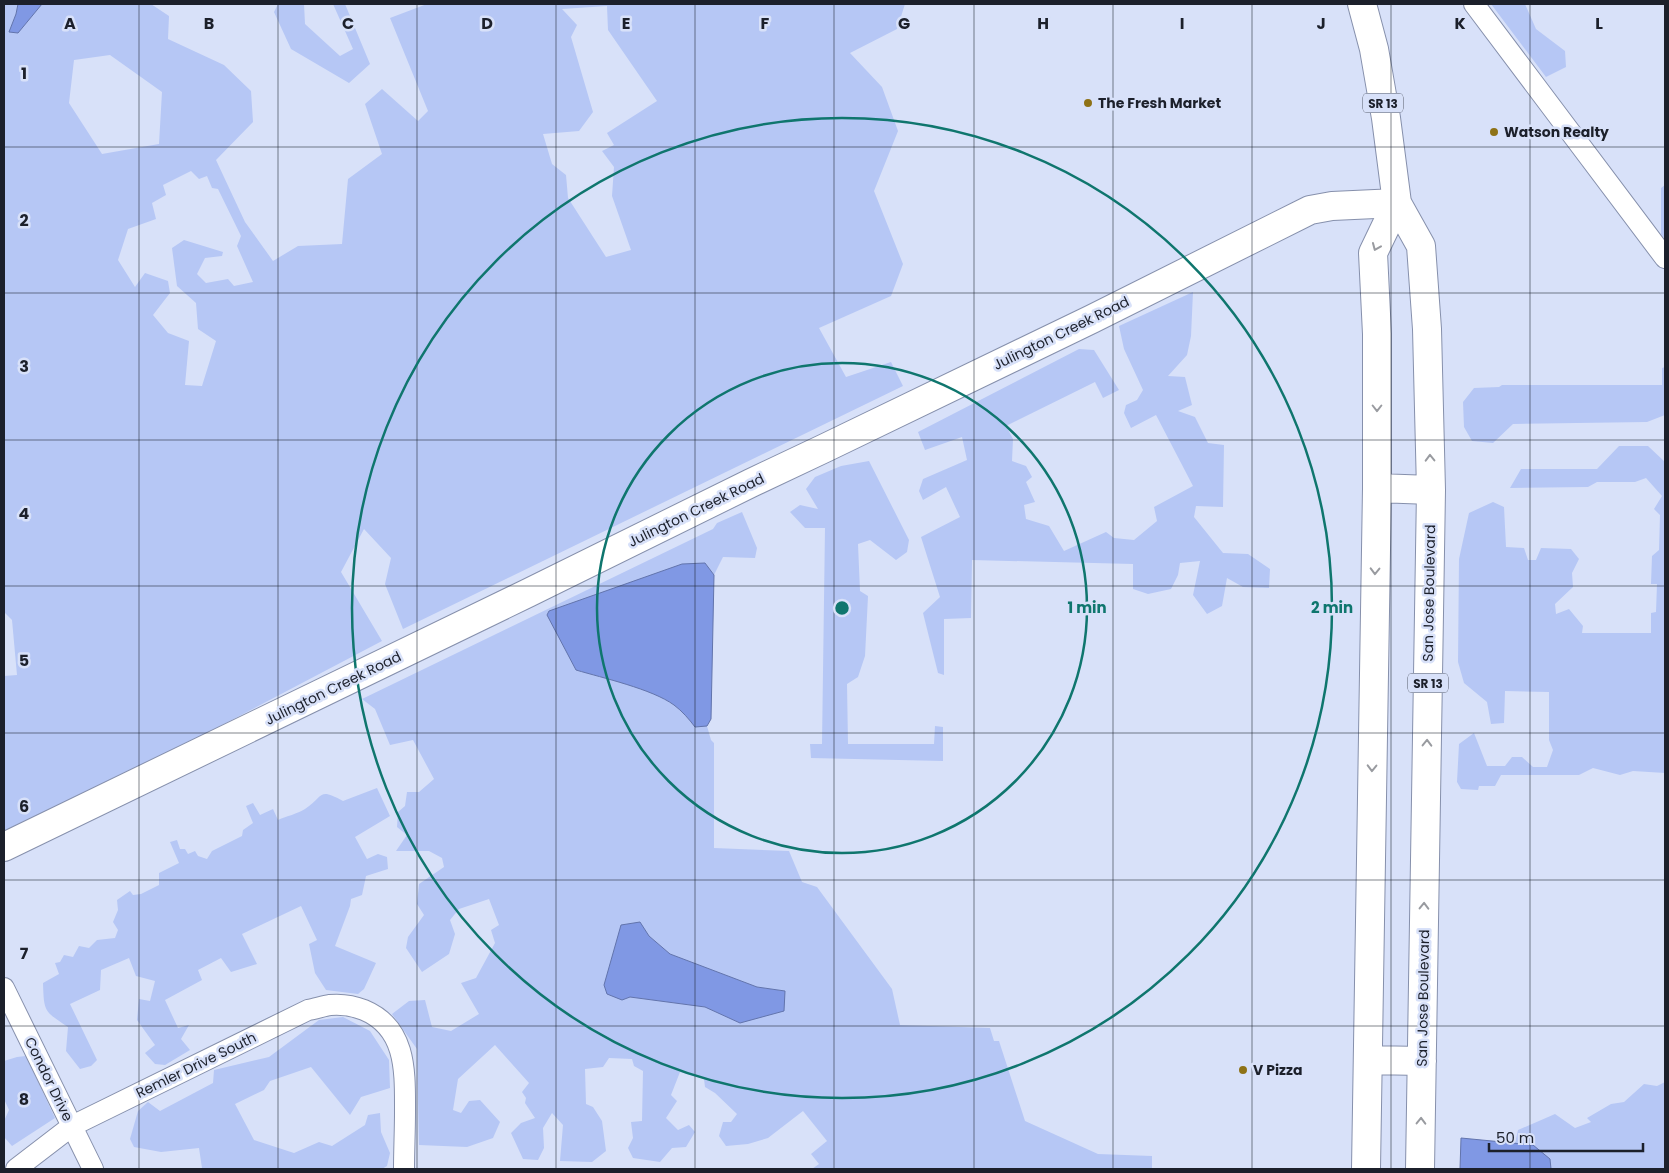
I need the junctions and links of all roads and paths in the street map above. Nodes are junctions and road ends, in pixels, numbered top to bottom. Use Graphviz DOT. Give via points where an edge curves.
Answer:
graph roads {
  1 [pos="1362,4"];
  2 [pos="1474,4"];
  3 [pos="1397,203"];
  4 [pos="1665,258"];
  5 [pos="1377,488"];
  6 [pos="1431,490"];
  7 [pos="4,848"];
  8 [pos="4,988"];
  9 [pos="1368,1060"];
  10 [pos="1422,1061"];
  11 [pos="72,1126"];
  12 [pos="16,1169"];
  13 [pos="93,1169"];
  14 [pos="404,1169"];
  15 [pos="1366,1169"];
  16 [pos="1420,1169"];
  1 -- 3 [label="main road, San Jose Boulevard / SR 13" via="1374,50"];
  2 -- 4 [label="street"];
  3 -- 5 [label="main road, one-way" via="1373,253 1377,334"];
  6 -- 3 [label="main road, San Jose Boulevard / SR 13, one-way" via="1421,246"];
  3 -- 7 [label="main road, Julington Creek Road" via="1310,210"];
  5 -- 6 [label="main road"];
  5 -- 9 [label="main road, one-way"];
  10 -- 6 [label="main road, San Jose Boulevard / SR 13, one-way"];
  8 -- 11 [label="street, Condor Drive"];
  9 -- 10 [label="main road"];
  9 -- 15 [label="main road"];
  16 -- 10 [label="main road, San Jose Boulevard / SR 13, one-way"];
  11 -- 12 [label="street, Remler Drive South"];
  11 -- 13 [label="street, Condor Drive"];
  11 -- 14 [label="street, Remler Drive South" via="308,1010 331,1005 356,1006 375,1014 386,1025 403,1056 406,1072"];
}
